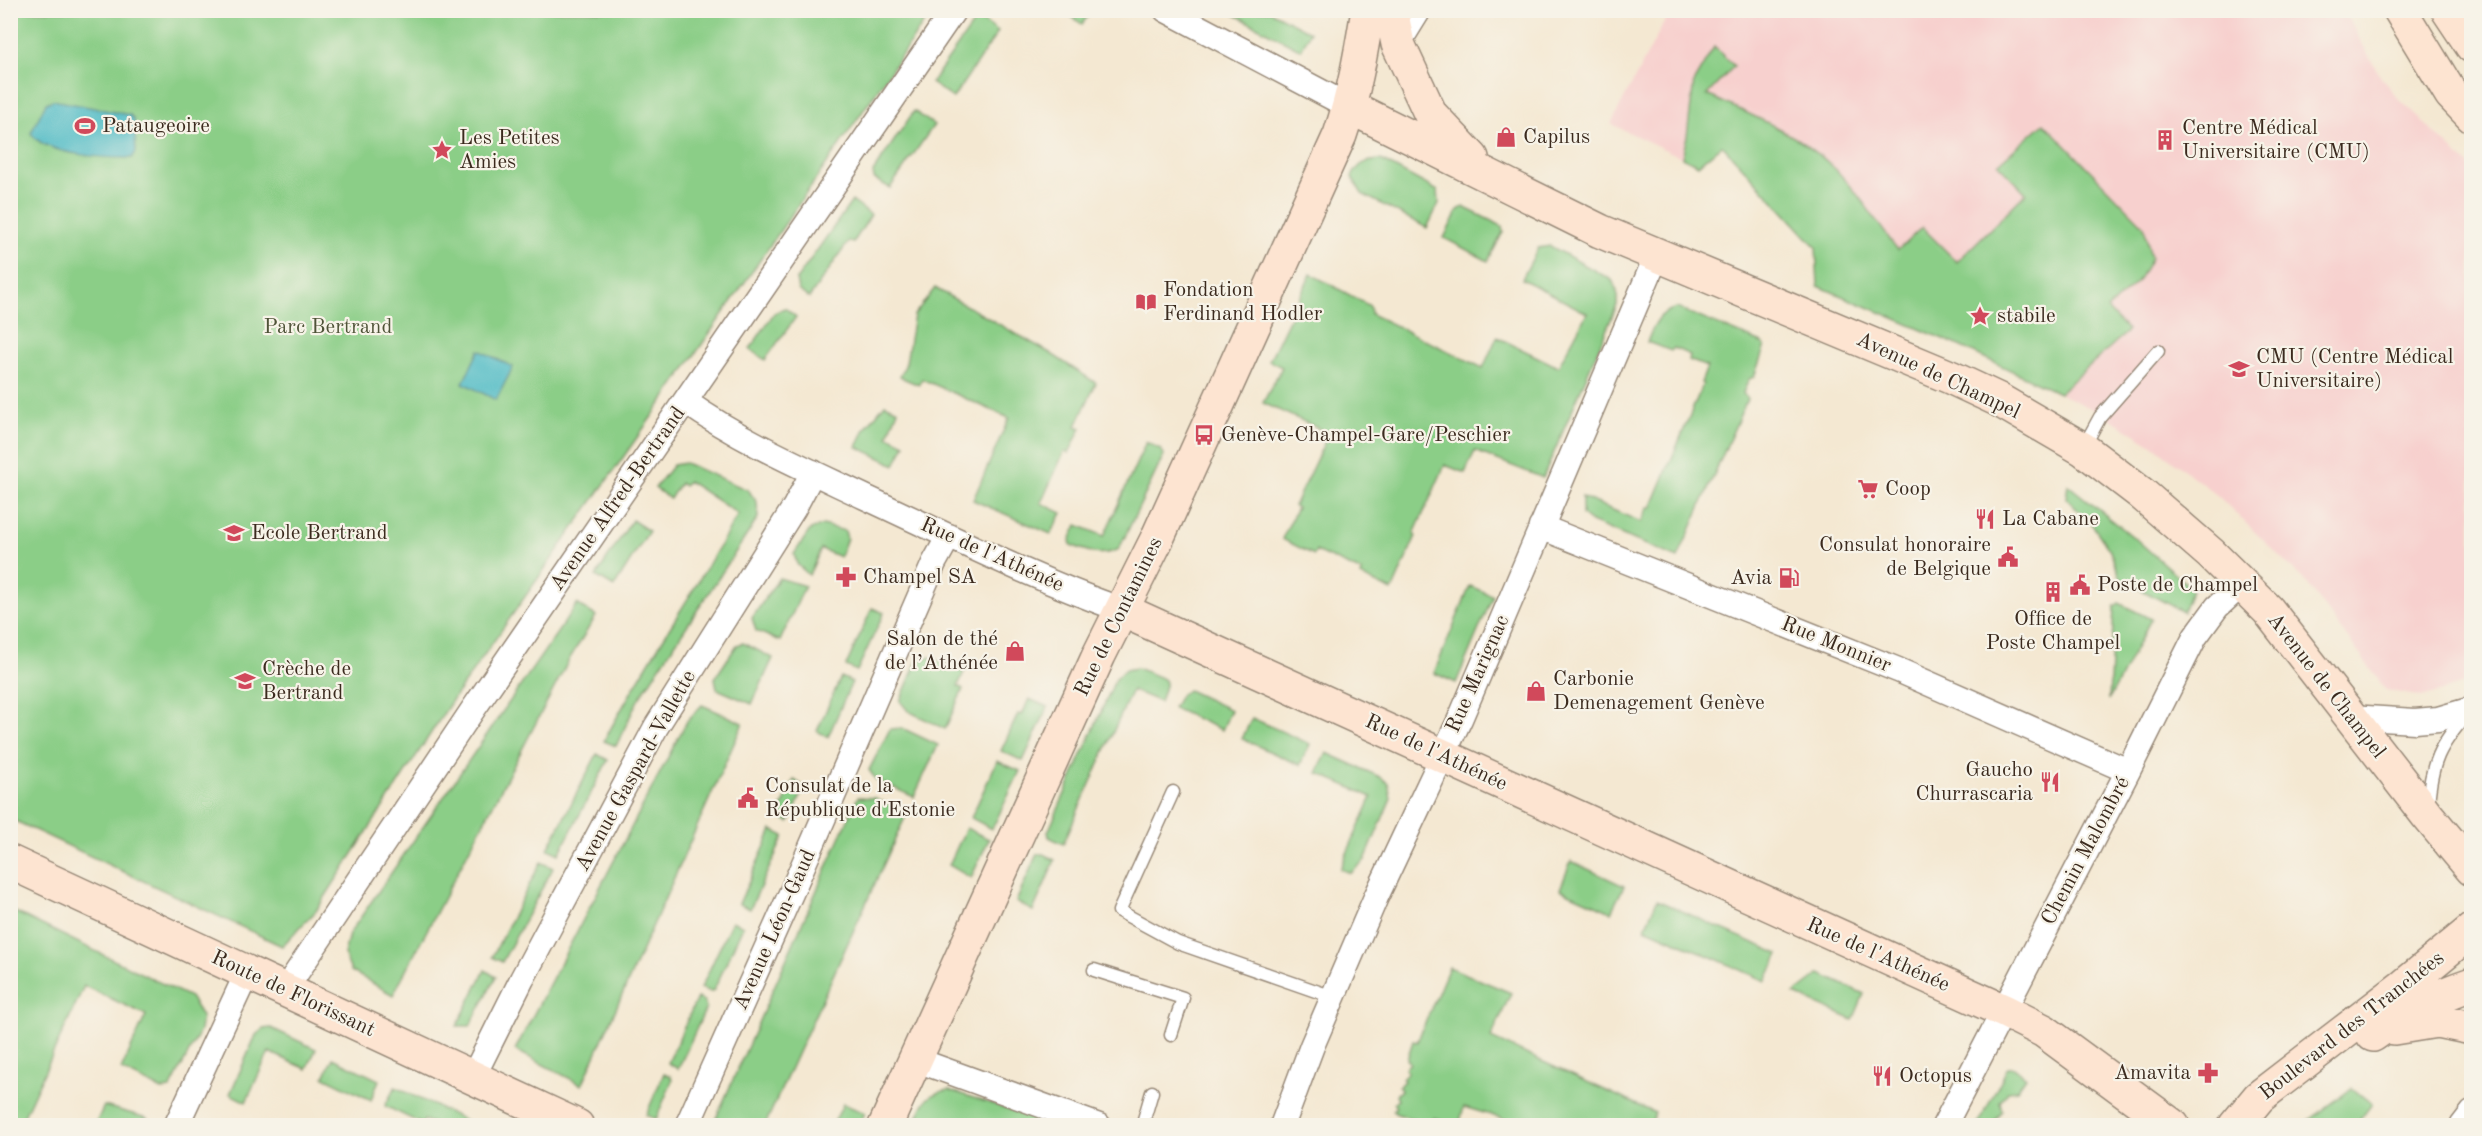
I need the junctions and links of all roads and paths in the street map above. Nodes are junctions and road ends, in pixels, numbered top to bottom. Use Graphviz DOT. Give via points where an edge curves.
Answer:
graph roads {
  1 [pos="954,10"];
  2 [pos="1166,10"];
  3 [pos="1368,10"];
  4 [pos="1391,10"];
  5 [pos="1419,10"];
  6 [pos="2400,10"];
  7 [pos="2448,10"];
  8 [pos="1398,44"];
  9 [pos="2472,46"];
  10 [pos="1350,107"];
  11 [pos="2472,116"];
  12 [pos="1495,180"];
  13 [pos="1657,255"];
  14 [pos="2158,351"];
  15 [pos="686,402"];
  16 [pos="2083,449"];
  17 [pos="813,472"];
  18 [pos="1541,527"];
  19 [pos="949,536"];
  20 [pos="2241,585"];
  21 [pos="1122,610"];
  22 [pos="2472,709"];
  23 [pos="2350,717"];
  24 [pos="1442,756"];
  25 [pos="2128,771"];
  26 [pos="1173,792"];
  27 [pos="2427,815"];
  28 [pos="10,862"];
  29 [pos="2472,869"];
  30 [pos="2472,930"];
  31 [pos="1094,970"];
  32 [pos="247,973"];
  33 [pos="2472,984"];
  34 [pos="285,990"];
  35 [pos="1333,997"];
  36 [pos="2004,1011"];
  37 [pos="2472,1028"];
  38 [pos="2378,1031"];
  39 [pos="1171,1035"];
  40 [pos="914,1059"];
  41 [pos="473,1077"];
  42 [pos="1152,1092"];
  43 [pos="2472,1113"];
  44 [pos="176,1125"];
  45 [pos="577,1125"];
  46 [pos="687,1125"];
  47 [pos="885,1125"];
  48 [pos="1100,1125"];
  49 [pos="1142,1125"];
  50 [pos="1282,1125"];
  51 [pos="1944,1125"];
  52 [pos="2173,1125"];
  53 [pos="2235,1125"];
  54 [pos="2251,1125"];
  55 [pos="2462,1125"];
  1 -- 15 [label="street, Avenue Alfred-Bertrand"];
  2 -- 10 [label="street"];
  3 -- 10 [label="main road"];
  4 -- 8 [label="main road, Avenue de Champel"];
  5 -- 8 [label="street"];
  6 -- 11 [label="main road" via="2451,94"];
  7 -- 9 [label="main road"];
  8 -- 12 [label="main road, Avenue de Champel" via="1431,116"];
  10 -- 12 [label="main road, Avenue de Champel"];
  10 -- 21 [label="main road, Rue de Contamines"];
  12 -- 13 [label="main road, Avenue de Champel"];
  13 -- 16 [label="main road, Avenue de Champel" via="1950,377 1997,399"];
  13 -- 18 [label="street, Rue Marignac"];
  14 -- 16 [label="lane" via="2100,417"];
  15 -- 17 [label="street, Rue de l'Athénée" via="713,422"];
  15 -- 34 [label="street, Avenue Alfred-Bertrand"];
  16 -- 20 [label="main road, Avenue de Champel" via="2186,531"];
  17 -- 19 [label="street, Rue de l'Athénée"];
  17 -- 41 [label="street, Avenue Gaspard-Vallette" via="656,727"];
  18 -- 24 [label="street, Rue Marignac"];
  18 -- 25 [label="street, Rue Monnier" via="1898,670"];
  19 -- 21 [label="street, Rue de l'Athénée"];
  19 -- 46 [label="street, Avenue Léon-Gaud"];
  20 -- 23 [label="main road, Avenue de Champel" via="2268,610"];
  20 -- 25 [label="street, Chemin Malombré" via="2217,607 2195,637"];
  21 -- 24 [label="main road, Rue de l'Athénée"];
  21 -- 40 [label="main road, Rue de Contamines"];
  22 -- 23 [label="street" via="2415,721"];
  22 -- 27 [label="lane" via="2446,738 2436,757"];
  23 -- 27 [label="main road, Avenue de Champel"];
  24 -- 35 [label="street, Rue Marignac"];
  24 -- 36 [label="main road, Rue de l'Athénée"];
  25 -- 36 [label="street, Chemin Malombré"];
  26 -- 35 [label="lane" via="1119,911 1178,943"];
  27 -- 29 [label="main road, Avenue de Champel"];
  28 -- 32 [label="main road, Route de Florissant"];
  30 -- 53 [label="main road, Boulevard des Tranchées" via="2259,1097"];
  31 -- 39 [label="lane" via="1183,998"];
  32 -- 34 [label="main road, Route de Florissant"];
  32 -- 44 [label="street"];
  33 -- 38 [label="main road, Boulevard des Tranchées" via="2430,1000"];
  34 -- 41 [label="main road, Route de Florissant"];
  35 -- 50 [label="street, Rue Marignac"];
  36 -- 51 [label="street, Chemin Malombré"];
  36 -- 52 [label="main road, Rue de l'Athénée" via="2044,1031"];
  37 -- 38 [label="main road" via="2438,1021"];
  38 -- 54 [label="main road, Boulevard des Tranchées"];
  40 -- 47 [label="main road, Rue de Contamines"];
  40 -- 48 [label="street"];
  41 -- 45 [label="main road, Route de Florissant"];
  42 -- 49 [label="lane"];
  43 -- 55 [label="street"];
}
